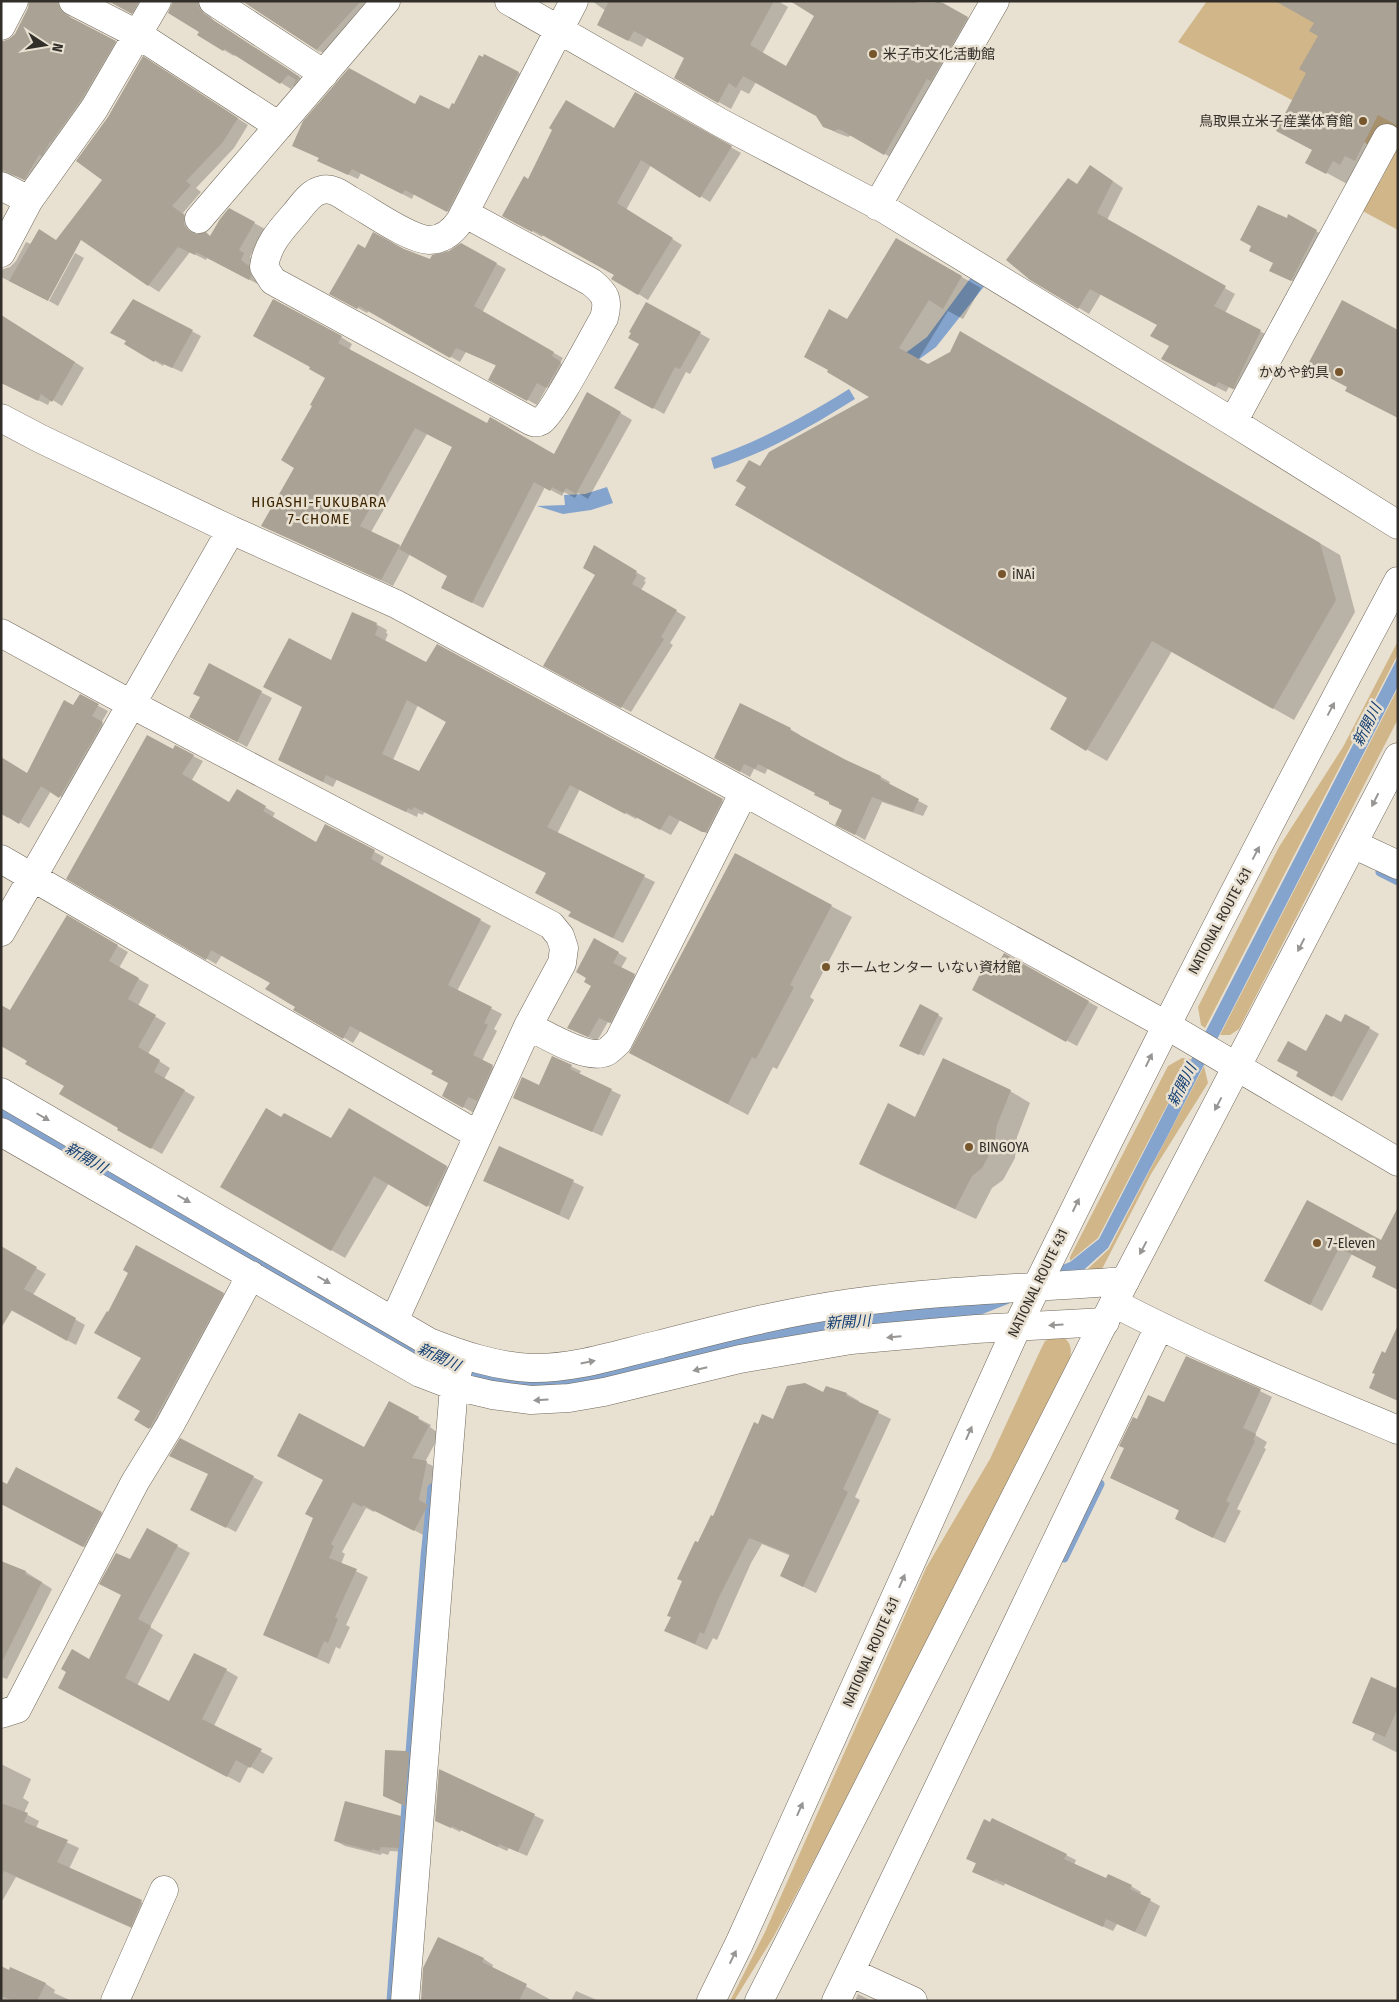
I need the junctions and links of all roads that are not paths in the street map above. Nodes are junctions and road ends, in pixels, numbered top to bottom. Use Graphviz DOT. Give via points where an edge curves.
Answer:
graph roads {
  1 [pos="14,1"];
  2 [pos="73,1"];
  3 [pos="157,1"];
  4 [pos="213,1"];
  5 [pos="386,1"];
  6 [pos="509,1"];
  7 [pos="574,1"];
  8 [pos="994,1"];
  9 [pos="1,26"];
  10 [pos="559,30"];
  11 [pos="137,34"];
  12 [pos="324,74"];
  13 [pos="279,126"];
  14 [pos="1387,138"];
  15 [pos="1,186"];
  16 [pos="29,200"];
  17 [pos="877,206"];
  18 [pos="464,213"];
  19 [pos="200,219"];
  20 [pos="1,253"];
  21 [pos="1,418"];
  22 [pos="1233,422"];
  23 [pos="1398,525"];
  24 [pos="231,530"];
  25 [pos="1398,581"];
  26 [pos="1,633"];
  27 [pos="131,704"];
  28 [pos="1398,757"];
  29 [pos="744,792"];
  30 [pos="1353,844"];
  31 [pos="1,859"];
  32 [pos="1398,864"];
  33 [pos="32,878"];
  34 [pos="1,932"];
  35 [pos="528,1026"];
  36 [pos="1170,1027"];
  37 [pos="1234,1066"];
  38 [pos="1,1092"];
  39 [pos="1,1132"];
  40 [pos="478,1135"];
  41 [pos="1398,1162"];
  42 [pos="251,1275"];
  43 [pos="1032,1296"];
  44 [pos="1115,1302"];
  45 [pos="394,1321"];
  46 [pos="1160,1327"];
  47 [pos="736,1343"];
  48 [pos="458,1370"];
  49 [pos="1398,1430"];
  50 [pos="1,1714"];
  51 [pos="164,1890"];
  52 [pos="850,1972"];
  53 [pos="116,2001"];
  54 [pos="405,2001"];
  55 [pos="711,2001"];
  56 [pos="759,2001"];
  57 [pos="836,2001"];
  58 [pos="913,2001"];
  1 -- 9 [label="main road"];
  2 -- 11 [label="main road"];
  3 -- 11 [label="main road"];
  4 -- 12 [label="main road"];
  5 -- 12 [label="main road"];
  6 -- 10 [label="main road"];
  7 -- 10 [label="main road"];
  8 -- 17 [label="main road"];
  10 -- 17 [label="main road" via="721,123"];
  10 -- 18 [label="main road"];
  11 -- 13 [label="main road"];
  11 -- 16 [label="main road" via="94,108"];
  12 -- 13 [label="main road"];
  13 -- 19 [label="main road"];
  14 -- 22 [label="main road"];
  15 -- 16 [label="main road"];
  16 -- 20 [label="main road"];
  17 -- 22 [label="main road"];
  18 -- 18 [label="main road" via="591,282 605,296 604,318 554,406 540,422 533,423 273,281 264,267 269,246 280,230 314,192 324,189 339,193 409,234 428,240 453,231"];
  21 -- 24 [label="main road"];
  22 -- 23 [label="main road"];
  24 -- 27 [label="main road"];
  24 -- 29 [label="main road" via="396,604"];
  36 -- 25 [label="main road, NATIONAL ROUTE 431, one-way"];
  26 -- 27 [label="main road"];
  27 -- 33 [label="main road"];
  27 -- 35 [label="main road" via="552,925 564,948 562,963"];
  28 -- 30 [label="main road, one-way"];
  29 -- 35 [label="main road" via="618,1042 605,1052 593,1054 577,1050"];
  29 -- 36 [label="main road"];
  30 -- 32 [label="main road"];
  30 -- 37 [label="main road, one-way"];
  31 -- 33 [label="main road"];
  33 -- 34 [label="main road"];
  33 -- 40 [label="main road"];
  35 -- 40 [label="main road"];
  36 -- 37 [label="main road"];
  43 -- 36 [label="main road, NATIONAL ROUTE 431, one-way"];
  37 -- 41 [label="main road"];
  37 -- 44 [label="main road, one-way"];
  38 -- 45 [label="main road, one-way"];
  39 -- 42 [label="main road"];
  40 -- 45 [label="main road"];
  42 -- 48 [label="main road" via="420,1373"];
  42 -- 50 [label="main road" via="170,1425 135,1482 17,1709"];
  44 -- 43 [label="main road, one-way"];
  43 -- 44 [label="main road" via="1082,1284"];
  43 -- 47 [label="main road, one-way" via="851,1340"];
  43 -- 47 [label="main road" via="975,1291 849,1303"];
  55 -- 43 [label="main road, NATIONAL ROUTE 431, one-way" via="740,1944"];
  44 -- 46 [label="main road"];
  44 -- 56 [label="main road"];
  45 -- 48 [label="main road" via="429,1342"];
  46 -- 49 [label="main road"];
  46 -- 52 [label="main road"];
  47 -- 48 [label="main road" via="604,1392 569,1398 531,1400 492,1396"];
  48 -- 54 [label="main road"];
  51 -- 53 [label="main road"];
  52 -- 57 [label="main road"];
  52 -- 58 [label="main road"];
}
